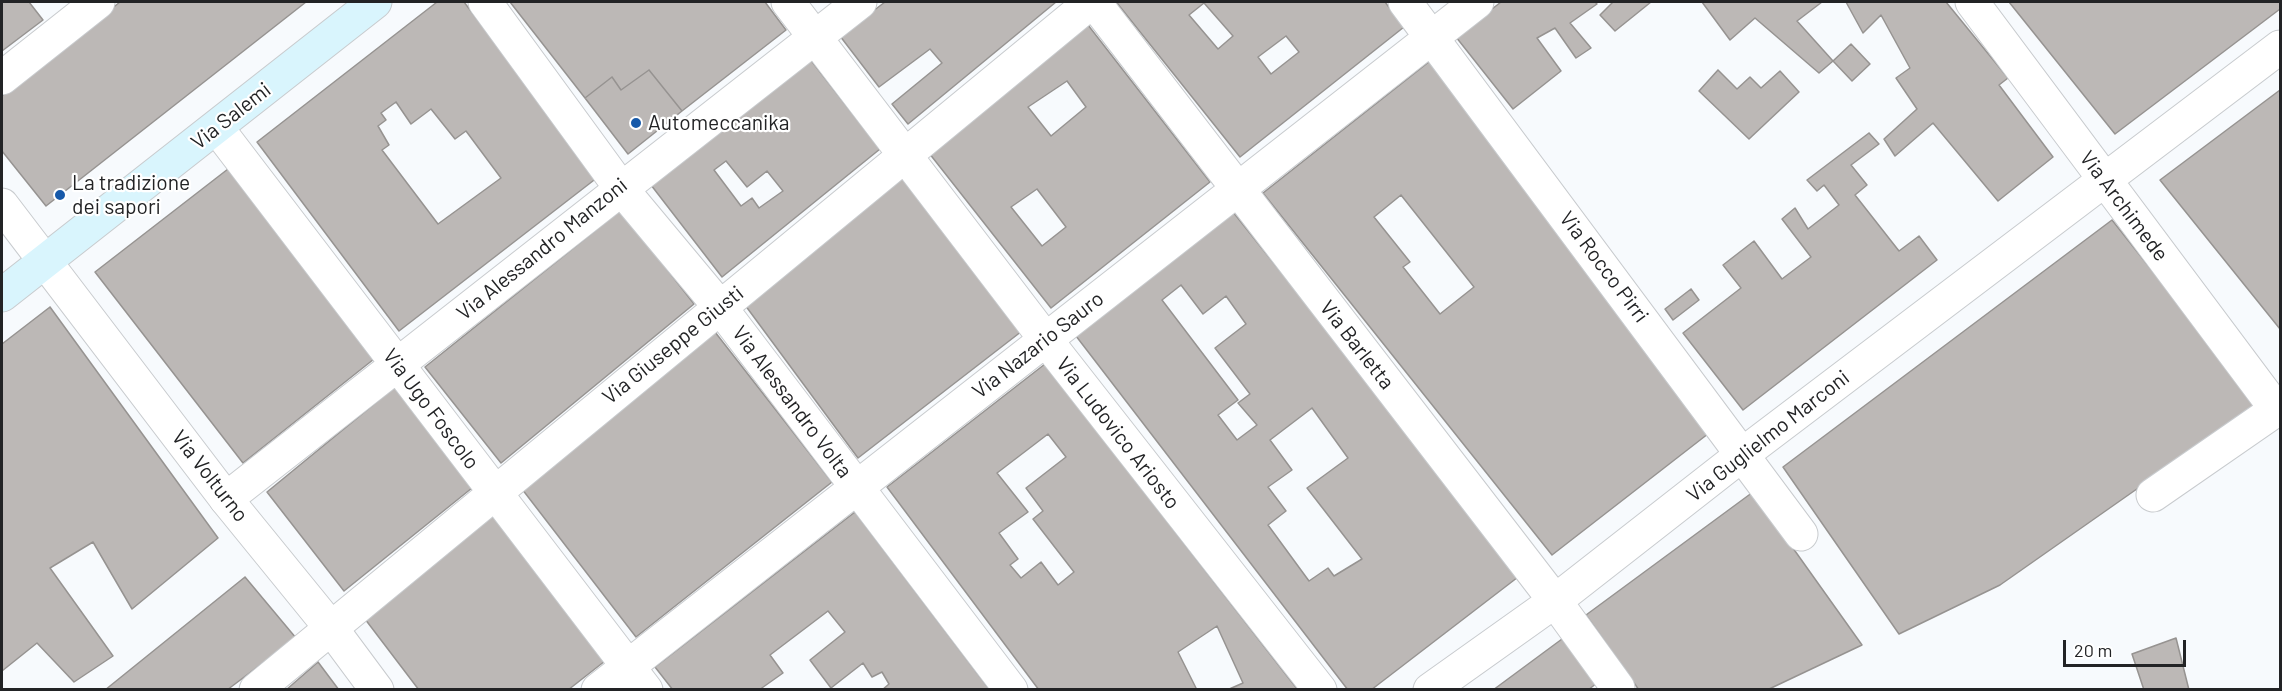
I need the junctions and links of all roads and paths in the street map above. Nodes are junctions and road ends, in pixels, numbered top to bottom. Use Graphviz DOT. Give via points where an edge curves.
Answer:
graph roads {
  1 [pos="98,2"];
  2 [pos="375,2"];
  3 [pos="485,2"];
  4 [pos="788,2"];
  5 [pos="860,2"];
  6 [pos="1093,2"];
  7 [pos="1405,2"];
  8 [pos="1477,2"];
  9 [pos="1972,2"];
  10 [pos="815,36"];
  11 [pos="1433,37"];
  12 [pos="2280,47"];
  13 [pos="2,78"];
  14 [pos="217,128"];
  15 [pos="903,155"];
  16 [pos="2104,179"];
  17 [pos="620,187"];
  18 [pos="1236,189"];
  19 [pos="2,205"];
  20 [pos="45,260"];
  21 [pos="2,295"];
  22 [pos="720,307"];
  23 [pos="1046,340"];
  24 [pos="398,365"];
  25 [pos="2279,409"];
  26 [pos="1743,454"];
  27 [pos="855,486"];
  28 [pos="495,492"];
  29 [pos="2153,495"];
  30 [pos="226,499"];
  31 [pos="1801,534"];
  32 [pos="1555,601"];
  33 [pos="332,628"];
  34 [pos="636,677"];
  35 [pos="1618,688"];
  36 [pos="256,690"];
  37 [pos="377,690"];
  38 [pos="598,690"];
  39 [pos="1011,690"];
  40 [pos="1320,690"];
  41 [pos="1430,690"];
  1 -- 13 [label="street"];
  2 -- 14 [label="main road, Via Salemi"];
  3 -- 17 [label="street, Via Alessandro Volta"];
  4 -- 10 [label="street, Via Ludovico Ariosto"];
  5 -- 10 [label="street, Via Alessandro Manzoni"];
  6 -- 15 [label="street, Via Giuseppe Giusti"];
  6 -- 18 [label="street, Via Barletta"];
  7 -- 11 [label="street, Via Rocco Pirri"];
  8 -- 11 [label="street, Via Nazario Sauro"];
  9 -- 16 [label="street, Via Archimede"];
  10 -- 15 [label="street, Via Ludovico Ariosto"];
  10 -- 17 [label="street, Via Alessandro Manzoni"];
  11 -- 18 [label="street, Via Nazario Sauro"];
  11 -- 26 [label="street, Via Rocco Pirri"];
  12 -- 16 [label="street, Via Guglielmo Marconi"];
  14 -- 20 [label="main road, Via Salemi"];
  14 -- 24 [label="street, Via Ugo Foscolo"];
  15 -- 22 [label="street, Via Giuseppe Giusti"];
  15 -- 23 [label="street, Via Ludovico Ariosto"];
  16 -- 25 [label="street, Via Archimede"];
  16 -- 26 [label="street, Via Guglielmo Marconi"];
  17 -- 22 [label="street, Via Alessandro Volta"];
  17 -- 24 [label="street, Via Alessandro Manzoni"];
  18 -- 23 [label="street, Via Nazario Sauro"];
  18 -- 32 [label="street, Via Barletta"];
  19 -- 20 [label="street, Via Volturno"];
  20 -- 21 [label="main road, Via Salemi"];
  20 -- 30 [label="street, Via Volturno"];
  22 -- 27 [label="street, Via Alessandro Volta"];
  22 -- 28 [label="street, Via Giuseppe Giusti"];
  23 -- 27 [label="street, Via Nazario Sauro"];
  23 -- 40 [label="street, Via Ludovico Ariosto"];
  24 -- 28 [label="street, Via Ugo Foscolo"];
  24 -- 30 [label="street, Via Alessandro Manzoni"];
  25 -- 29 [label="street"];
  26 -- 31 [label="street, Via Rocco Pirri"];
  26 -- 32 [label="street, Via Guglielmo Marconi"];
  27 -- 34 [label="street, Via Nazario Sauro"];
  27 -- 39 [label="street, Via Alessandro Volta"];
  28 -- 33 [label="street, Via Giuseppe Giusti"];
  28 -- 34 [label="street, Via Ugo Foscolo"];
  30 -- 33 [label="street, Via Volturno"];
  32 -- 35 [label="street, Via Barletta"];
  32 -- 41 [label="street, Via Guglielmo Marconi"];
  33 -- 36 [label="street, Via Giuseppe Giusti"];
  33 -- 37 [label="street, Via Volturno"];
  34 -- 38 [label="street, Via Nazario Sauro"];
}
